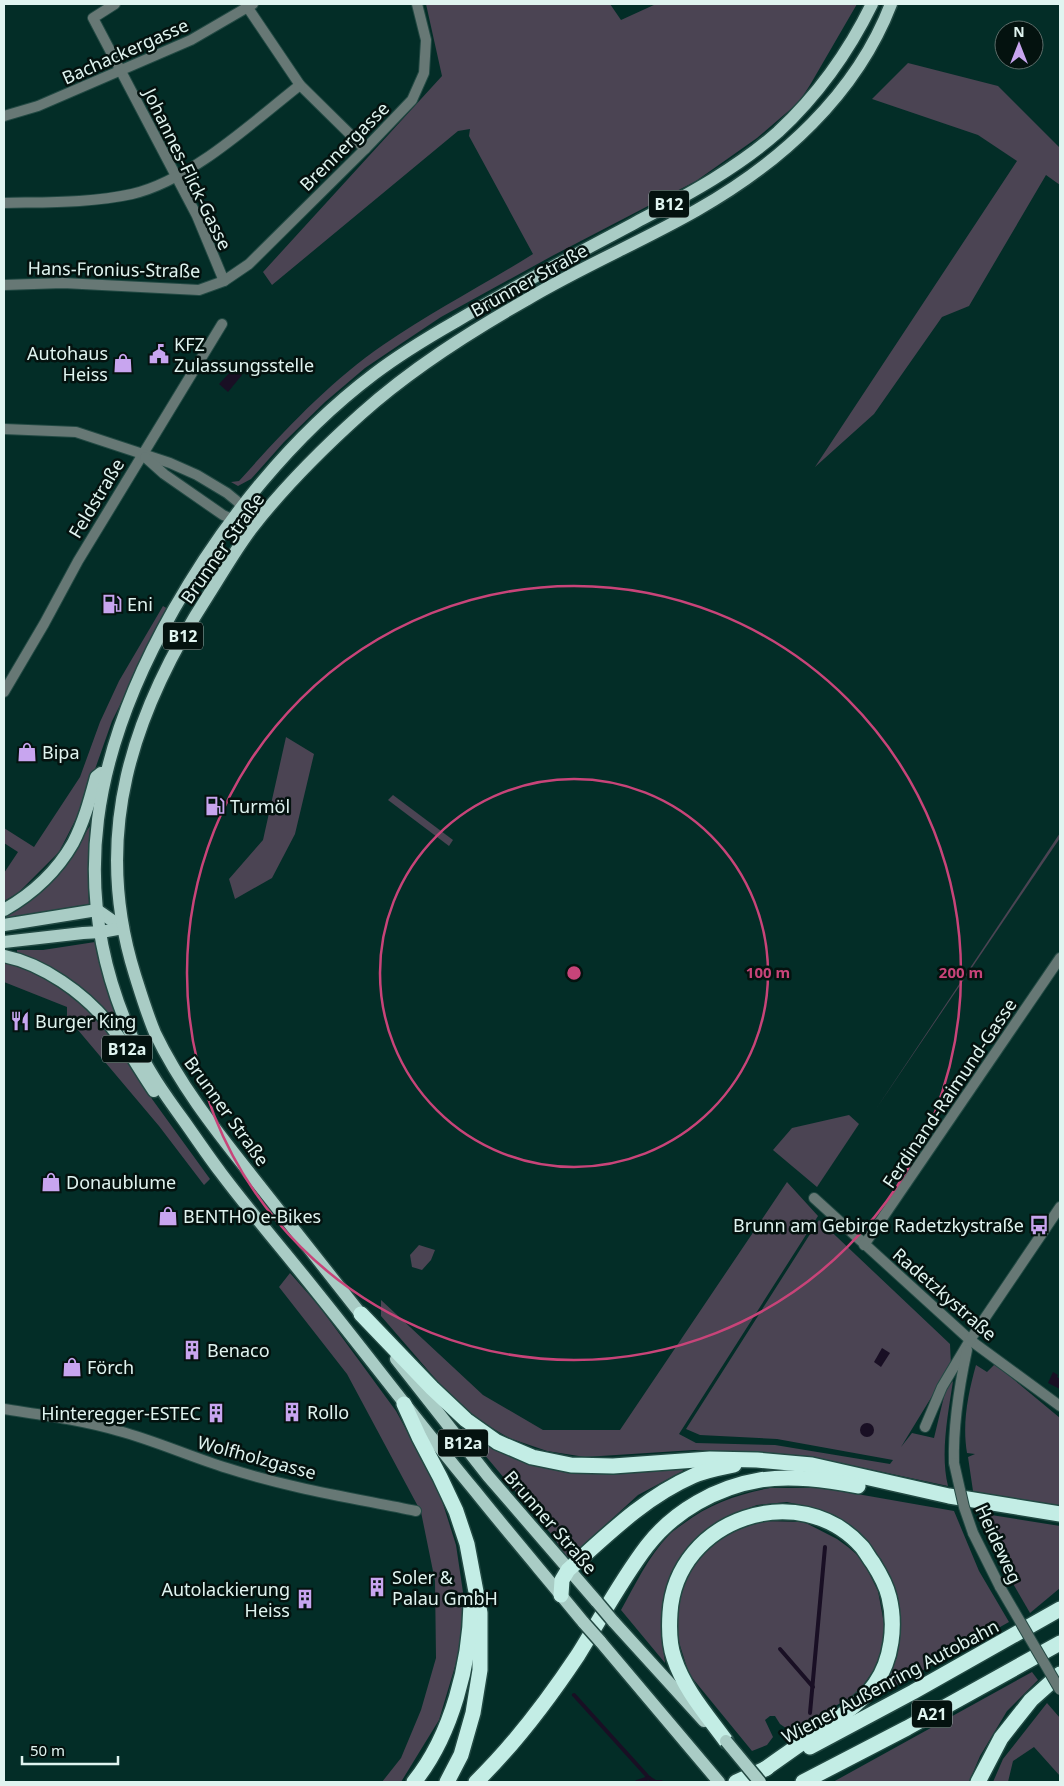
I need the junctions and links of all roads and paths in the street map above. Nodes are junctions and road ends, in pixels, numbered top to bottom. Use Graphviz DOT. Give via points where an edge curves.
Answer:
graph roads {
  1 [pos="115,4"];
  2 [pos="417,4"];
  3 [pos="872,4"];
  4 [pos="891,4"];
  5 [pos="250,6"];
  6 [pos="121,71"];
  7 [pos="300,85"];
  8 [pos="4,116"];
  9 [pos="365,149"];
  10 [pos="176,177"];
  11 [pos="4,203"];
  12 [pos="224,281"];
  13 [pos="4,285"];
  14 [pos="222,324"];
  15 [pos="4,429"];
  16 [pos="142,454"];
  17 [pos="242,509"];
  18 [pos="233,520"];
  19 [pos="252,528"];
  20 [pos="4,692"];
  21 [pos="106,768"];
  22 [pos="4,910"];
  23 [pos="97,910"];
  24 [pos="4,925"];
  25 [pos="123,928"];
  26 [pos="101,932"];
  27 [pos="4,942"];
  28 [pos="4,956"];
  29 [pos="1060,958"];
  30 [pos="221,1174"];
  31 [pos="814,1198"];
  32 [pos="1060,1207"];
  33 [pos="864,1245"];
  34 [pos="361,1314"];
  35 [pos="970,1340"];
  36 [pos="404,1404"];
  37 [pos="1060,1406"];
  38 [pos="4,1409"];
  39 [pos="924,1427"];
  40 [pos="757,1460"];
  41 [pos="949,1496"];
  42 [pos="416,1511"];
  43 [pos="1060,1514"];
  44 [pos="471,1565"];
  45 [pos="568,1570"];
  46 [pos="561,1595"];
  47 [pos="1060,1609"];
  48 [pos="1060,1643"];
  49 [pos="1060,1674"];
  50 [pos="1060,1690"];
  51 [pos="726,1741"];
  52 [pos="763,1776"];
  53 [pos="414,1782"];
  54 [pos="447,1782"];
  55 [pos="476,1782"];
  56 [pos="719,1782"];
  57 [pos="736,1782"];
  58 [pos="803,1782"];
  59 [pos="978,1782"];
  1 -- 6 [label="street, Johannes-Flick-Gasse" via="93,18"];
  2 -- 9 [label="street, Brennergasse" via="426,40 424,73 412,100"];
  3 -- 17 [label="main road, Brunner Straße / B12" via="836,68 775,134 685,196 511,289 374,374 289,452"];
  4 -- 19 [label="main road, Brunner Straße / B12" via="868,50 846,84 817,118 768,163 697,210 531,297 413,372 334,439"];
  5 -- 6 [label="street, Bachackergasse" via="191,40"];
  5 -- 7 [label="street"];
  6 -- 8 [label="street, Bachackergasse" via="38,106"];
  6 -- 10 [label="street, Johannes-Flick-Gasse"];
  7 -- 9 [label="street"];
  7 -- 10 [label="street"];
  9 -- 12 [label="street, Brennergasse" via="249,264"];
  10 -- 11 [label="street" via="134,194 109,198"];
  10 -- 12 [label="street, Johannes-Flick-Gasse" via="197,216"];
  12 -- 13 [label="street, Hans-Fronius-Straße" via="199,290 63,283"];
  14 -- 16 [label="street, Feldstraße"];
  15 -- 16 [label="street" via="76,432"];
  16 -- 17 [label="street" via="197,475 227,493"];
  16 -- 18 [label="street" via="164,474"];
  16 -- 20 [label="street, Feldstraße"];
  17 -- 18 [label="main road, Brunner Straße / B12"];
  17 -- 19 [label="street"];
  18 -- 19 [label="street"];
  18 -- 21 [label="main road, Brunner Straße / B12" via="214,545 157,639 126,707"];
  19 -- 25 [label="main road, Brunner Straße / B12" via="172,655 134,745 124,784 117,840 117,881"];
  21 -- 22 [label="main road" via="96,777 73,843 33,890"];
  21 -- 23 [label="main road, Brunner Straße / B12" via="95,842"];
  23 -- 24 [label="main road"];
  23 -- 25 [label="main road"];
  23 -- 26 [label="main road, Brunner Straße / B12a"];
  25 -- 26 [label="main road"];
  25 -- 34 [label="main road, Brunner Straße / B12a" via="142,999 170,1063 221,1137"];
  26 -- 27 [label="main road"];
  26 -- 30 [label="main road, Brunner Straße / B12a" via="114,991 134,1042 165,1094"];
  28 -- 30 [label="main road, B12a" via="51,976 108,1022 191,1146"];
  29 -- 33 [label="street, Ferdinand-Raimund-Gasse"];
  30 -- 36 [label="main road, Brunner Straße / B12a"];
  31 -- 33 [label="street, Radetzkystraße"];
  32 -- 35 [label="street"];
  33 -- 35 [label="street, Radetzkystraße"];
  34 -- 40 [label="highway" via="466,1420 497,1442 532,1457 571,1465 613,1466 710,1458"];
  34 -- 45 [label="main road, Brunner Straße / B12a" via="488,1476"];
  35 -- 37 [label="street, Radetzkystraße"];
  35 -- 39 [label="street" via="942,1387"];
  35 -- 50 [label="street, Heideweg, bridge" via="962,1373 954,1441 954,1463 964,1507 972,1533 1000,1587"];
  36 -- 44 [label="highway" via="456,1512"];
  36 -- 46 [label="main road, Brunner Straße / B12a"];
  38 -- 42 [label="street, Wolfholzgasse" via="121,1431 289,1485"];
  40 -- 41 [label="highway" via="812,1465"];
  40 -- 45 [label="highway" via="693,1475 661,1493 623,1520"];
  41 -- 43 [label="highway"];
  41 -- 55 [label="highway" via="798,1478 760,1480 725,1490 696,1504 671,1521 648,1544 578,1655 534,1716"];
  44 -- 53 [label="highway" via="471,1613 465,1668 438,1744"];
  44 -- 54 [label="highway" via="480,1614 480,1670 474,1713"];
  45 -- 46 [label="highway" via="562,1580"];
  45 -- 51 [label="main road, Brunner Straße / B12a, bridge" via="700,1717"];
  46 -- 56 [label="main road, Brunner Straße / B12a, bridge"];
  47 -- 52 [label="highway, Wiener Außenring Autobahn / A21"];
  48 -- 58 [label="highway, A21"];
  49 -- 59 [label="highway" via="1031,1700 1001,1738"];
  51 -- 52 [label="main road, Brunner Straße / B12a, bridge"];
  51 -- 52 [label="highway" via="685,1682 674,1657 669,1628 676,1582 700,1545 718,1531 741,1521 759,1514 781,1512 824,1520 844,1531 862,1548 881,1576 892,1608 892,1640 886,1664 875,1684 854,1706"];
  52 -- 57 [label="highway, Wiener Außenring Autobahn / A21"];
}
